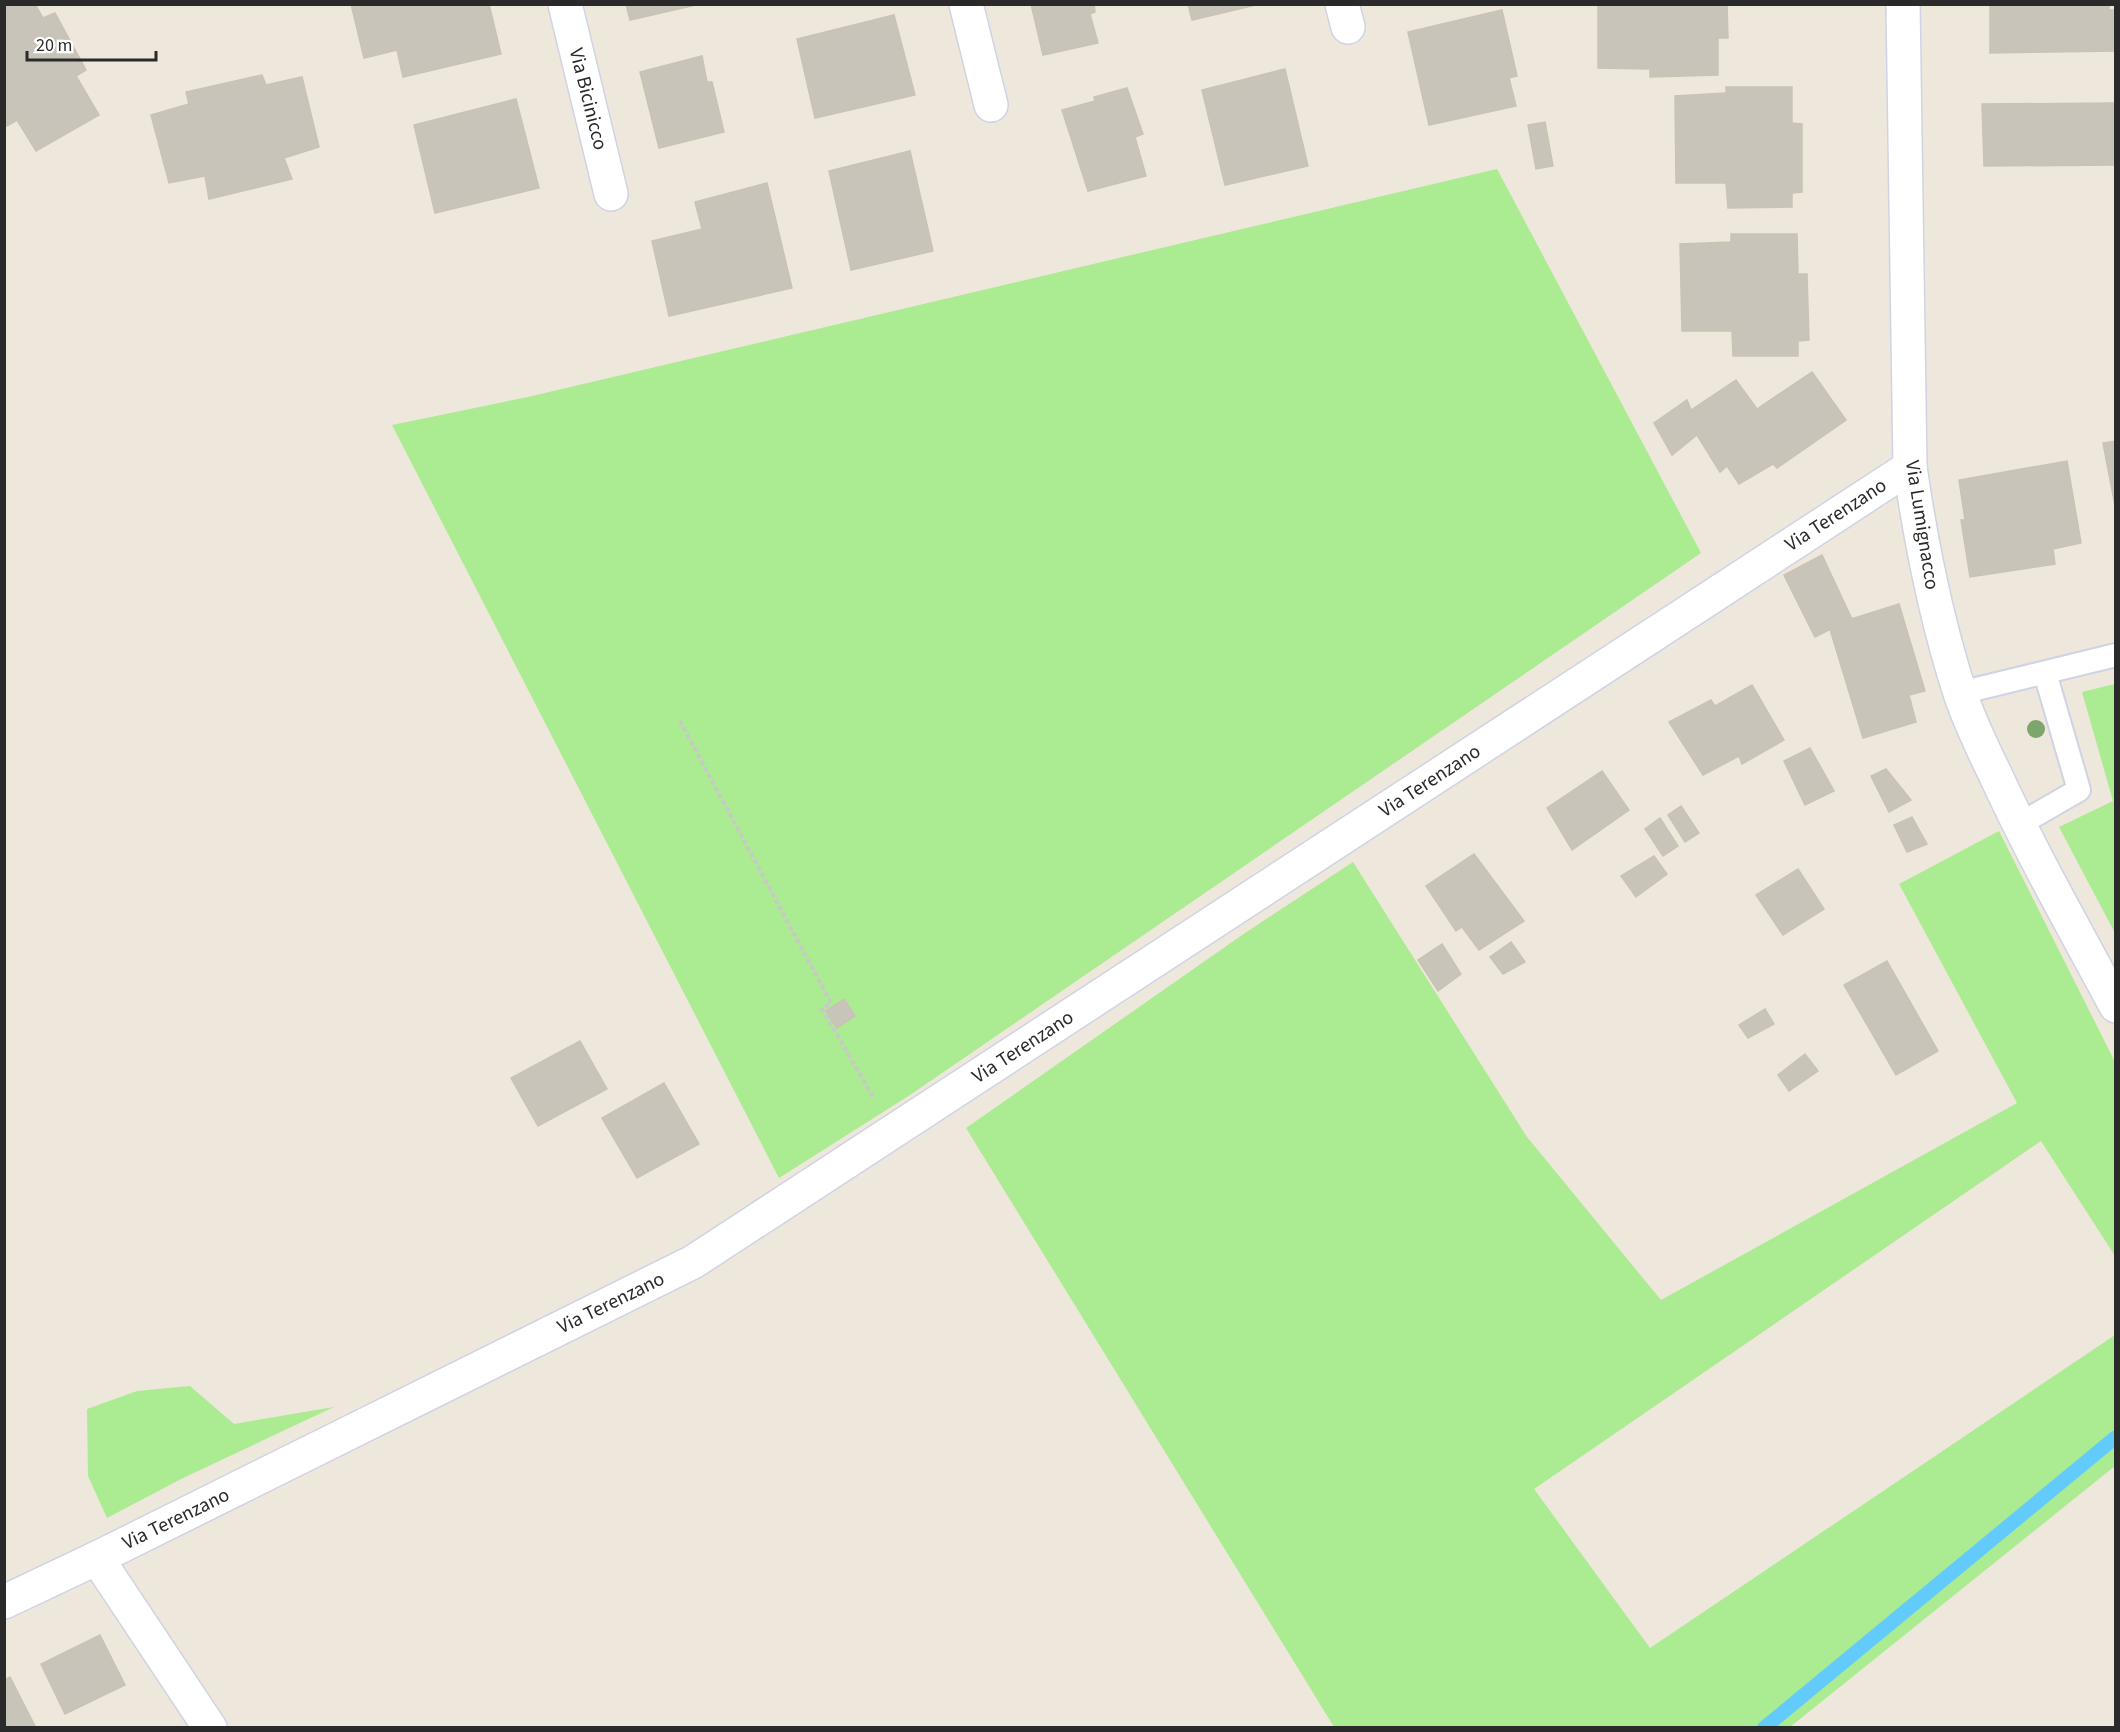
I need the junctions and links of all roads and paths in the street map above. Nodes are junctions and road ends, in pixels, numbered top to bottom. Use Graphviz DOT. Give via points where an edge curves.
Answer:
graph roads {
  1 [pos="565,4"];
  2 [pos="966,4"];
  3 [pos="1903,4"];
  4 [pos="990,105"];
  5 [pos="611,194"];
  6 [pos="1910,467"];
  7 [pos="2115,655"];
  8 [pos="2045,674"];
  9 [pos="1960,693"];
  10 [pos="680,721"];
  11 [pos="2018,825"];
  12 [pos="2115,1006"];
  13 [pos="893,1132"];
  14 [pos="97,1558"];
  15 [pos="4,1602"];
  16 [pos="210,1728"];
  1 -- 5 [label="street, Via Bicinicco"];
  2 -- 4 [label="street"];
  3 -- 6 [label="street, Via Lumignacco"];
  6 -- 9 [label="street, Via Lumignacco" via="1920,538"];
  6 -- 13 [label="street, Via Terenzano"];
  7 -- 8 [label="lane"];
  8 -- 9 [label="lane"];
  8 -- 11 [label="lane" via="2079,790"];
  9 -- 11 [label="street, Via Lumignacco"];
  10 -- 13 [label="path" via="831,1003 822,1009"];
  11 -- 12 [label="street, Via Lumignacco"];
  13 -- 14 [label="street, Via Terenzano" via="693,1262"];
  14 -- 15 [label="street, Via Terenzano"];
  14 -- 16 [label="street, Via Terenzano"];
}
